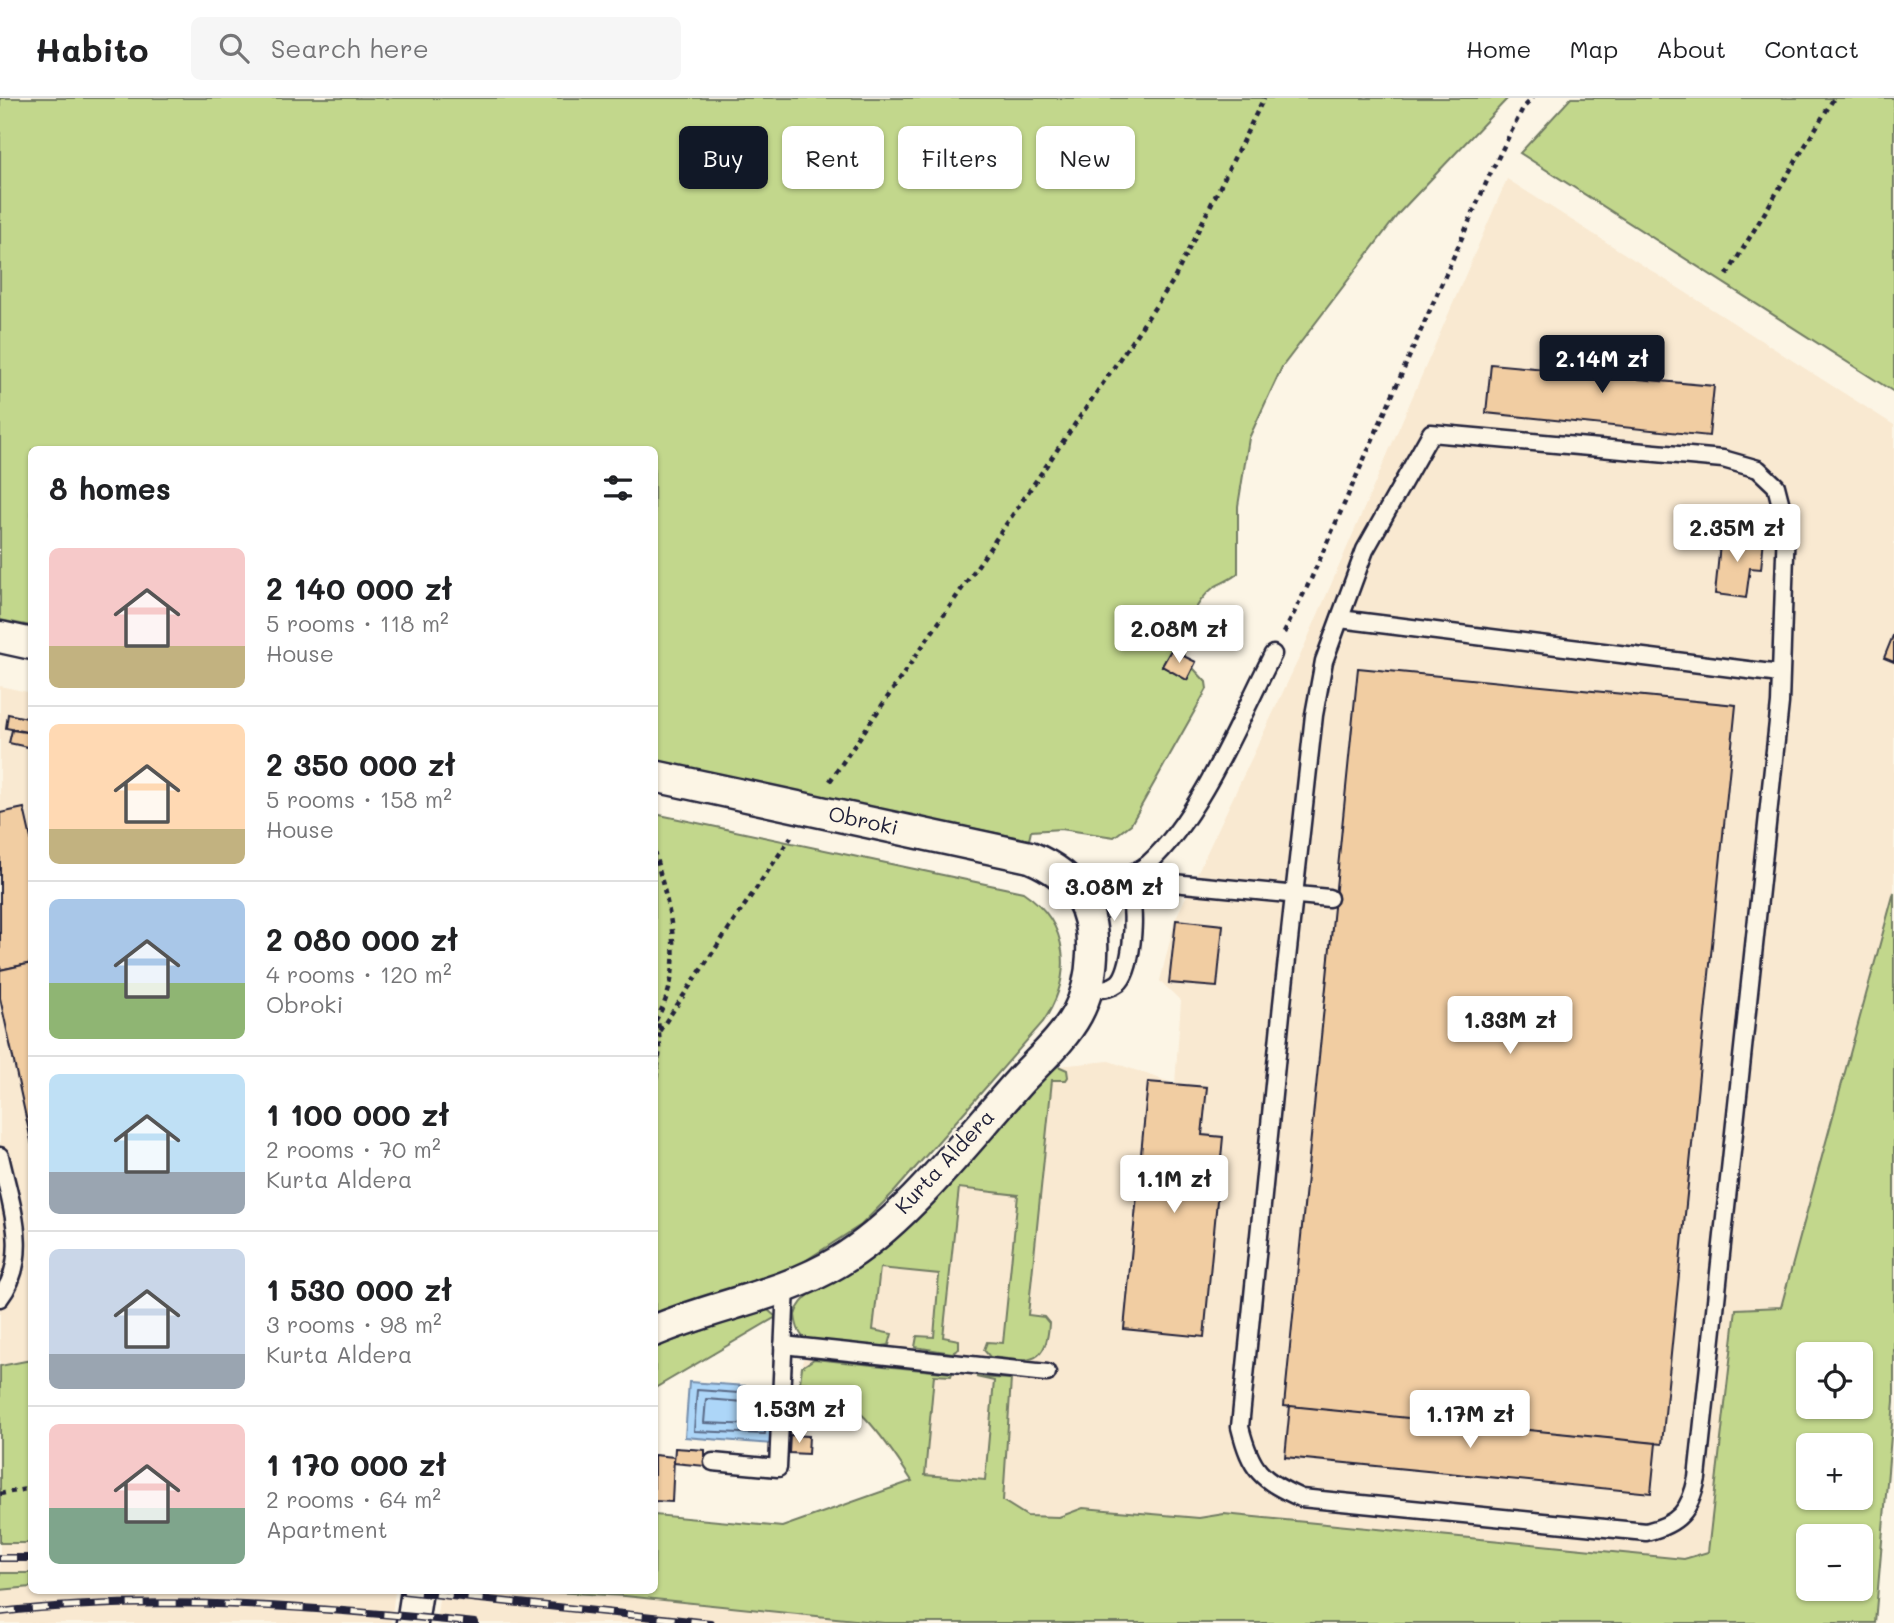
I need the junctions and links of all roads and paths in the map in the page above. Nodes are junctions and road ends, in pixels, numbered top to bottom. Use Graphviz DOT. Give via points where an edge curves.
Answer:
graph roads {
  1 [pos="1264,98"];
  2 [pos="1533,98"];
  3 [pos="1834,98"];
  4 [pos="1727,275"];
  5 [pos="1340,619"];
  6 [pos="0,637"];
  7 [pos="28,643"];
  8 [pos="1273,654"];
  9 [pos="1780,674"];
  10 [pos="658,777"];
  11 [pos="810,809"];
  12 [pos="1145,866"];
  13 [pos="658,867"];
  14 [pos="1065,878"];
  15 [pos="1119,879"];
  16 [pos="1296,895"];
  17 [pos="1329,898"];
  18 [pos="1086,989"];
  19 [pos="658,1014"];
  20 [pos="658,1034"];
  21 [pos="658,1042"];
  22 [pos="658,1065"];
  23 [pos="0,1156"];
  24 [pos="786,1286"];
  25 [pos="0,1298"];
  26 [pos="658,1330"];
  27 [pos="783,1345"];
  28 [pos="1047,1373"];
  29 [pos="713,1462"];
  30 [pos="28,1489"];
  31 [pos="0,1494"];
  32 [pos="417,1594"];
  33 [pos="412,1623"];
  1 -- 11 [label="path" via="1173,281"];
  2 -- 8 [label="path" via="1523,108 1491,172 1311,579"];
  3 -- 4 [label="path"];
  5 -- 9 [label="lane"];
  5 -- 9 [label="lane" via="1365,550 1431,433 1723,459 1758,469 1776,486 1786,524"];
  5 -- 16 [label="lane" via="1324,661 1314,715"];
  6 -- 7 [label="street"];
  8 -- 12 [label="lane" via="1200,795"];
  9 -- 16 [label="lane" via="1697,1478 1692,1502 1662,1528 1646,1532 1301,1498 1269,1483 1247,1454 1240,1427"];
  10 -- 11 [label="street, Obroki"];
  11 -- 14 [label="street, Obroki" via="1030,857"];
  11 -- 20 [label="path"];
  12 -- 15 [label="lane"];
  12 -- 16 [label="lane" via="1173,883"];
  13 -- 19 [label="path" via="676,940 670,981"];
  14 -- 15 [label="lane"];
  14 -- 18 [label="street, Kurta Aldera" via="1087,914 1090,956"];
  15 -- 18 [label="lane" via="1130,899 1133,922 1126,973 1103,990"];
  16 -- 17 [label="lane"];
  18 -- 24 [label="street, Kurta Aldera" via="1066,1030 897,1215 838,1263"];
  21 -- 22 [label="path"];
  23 -- 25 [label="lane" via="19,1242 11,1284"];
  24 -- 26 [label="street, Kurta Aldera"];
  24 -- 27 [label="lane"];
  27 -- 28 [label="lane"];
  27 -- 29 [label="lane" via="778,1468"];
  30 -- 31 [label="path"];
  32 -- 33 [label="street"];
}
